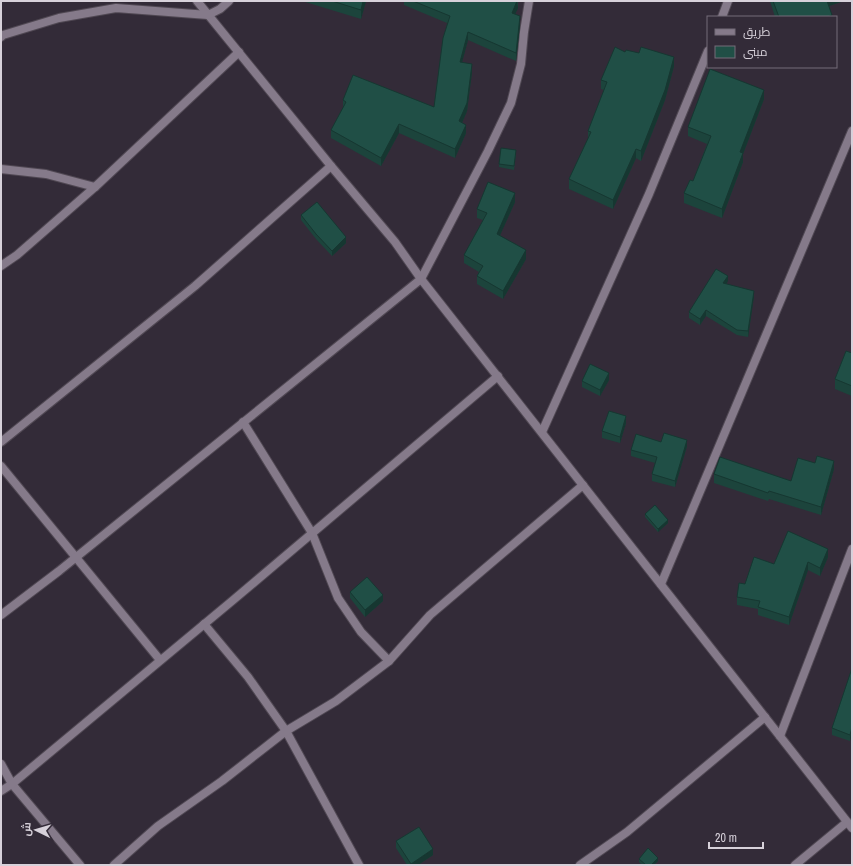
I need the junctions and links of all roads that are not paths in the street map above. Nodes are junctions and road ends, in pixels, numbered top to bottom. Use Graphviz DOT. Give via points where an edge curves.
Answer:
graph roads {
  1 [pos="197,1"];
  2 [pos="229,1"];
  3 [pos="529,1"];
  4 [pos="728,1"];
  5 [pos="208,15"];
  6 [pos="722,16"];
  7 [pos="1,37"];
  8 [pos="239,52"];
  9 [pos="707,53"];
  10 [pos="852,131"];
  11 [pos="331,166"];
  12 [pos="1,169"];
  13 [pos="95,187"];
  14 [pos="1,266"];
  15 [pos="421,278"];
  16 [pos="498,376"];
  17 [pos="243,422"];
  18 [pos="542,432"];
  19 [pos="1,442"];
  20 [pos="1,466"];
  21 [pos="583,485"];
  22 [pos="312,533"];
  23 [pos="852,549"];
  24 [pos="76,557"];
  25 [pos="661,584"];
  26 [pos="1,615"];
  27 [pos="204,624"];
  28 [pos="160,660"];
  29 [pos="389,660"];
  30 [pos="765,717"];
  31 [pos="286,731"];
  32 [pos="780,736"];
  33 [pos="1,764"];
  34 [pos="12,784"];
  35 [pos="1,791"];
  36 [pos="849,825"];
  37 [pos="80,865"];
  38 [pos="114,865"];
  39 [pos="359,865"];
  40 [pos="580,865"];
  41 [pos="795,865"];
  1 -- 5 [label="street"];
  2 -- 5 [label="street"];
  3 -- 15 [label="street" via="521,64 511,103"];
  4 -- 6 [label="street"];
  5 -- 7 [label="street" via="116,8 59,18"];
  5 -- 8 [label="street"];
  8 -- 11 [label="street"];
  8 -- 13 [label="street"];
  9 -- 18 [label="street" via="649,194"];
  10 -- 25 [label="street"];
  11 -- 15 [label="street" via="395,242"];
  11 -- 19 [label="street" via="195,286"];
  12 -- 13 [label="street" via="46,174"];
  13 -- 14 [label="street" via="18,255"];
  15 -- 16 [label="street"];
  15 -- 17 [label="street"];
  16 -- 18 [label="street"];
  16 -- 22 [label="street"];
  17 -- 22 [label="street"];
  17 -- 24 [label="street"];
  18 -- 21 [label="street"];
  20 -- 24 [label="street"];
  21 -- 25 [label="street"];
  21 -- 29 [label="street" via="430,615"];
  22 -- 27 [label="street"];
  22 -- 29 [label="street" via="338,598 362,632"];
  23 -- 32 [label="street"];
  24 -- 26 [label="street"];
  24 -- 28 [label="street"];
  25 -- 30 [label="street"];
  27 -- 28 [label="street"];
  27 -- 31 [label="street" via="248,677"];
  28 -- 34 [label="street"];
  29 -- 31 [label="street" via="336,701"];
  30 -- 32 [label="street"];
  30 -- 40 [label="street" via="627,832"];
  31 -- 38 [label="street" via="222,781 158,826"];
  31 -- 39 [label="street"];
  32 -- 36 [label="street"];
  33 -- 34 [label="street"];
  34 -- 35 [label="street"];
  34 -- 37 [label="street"];
  36 -- 41 [label="street"];
}
